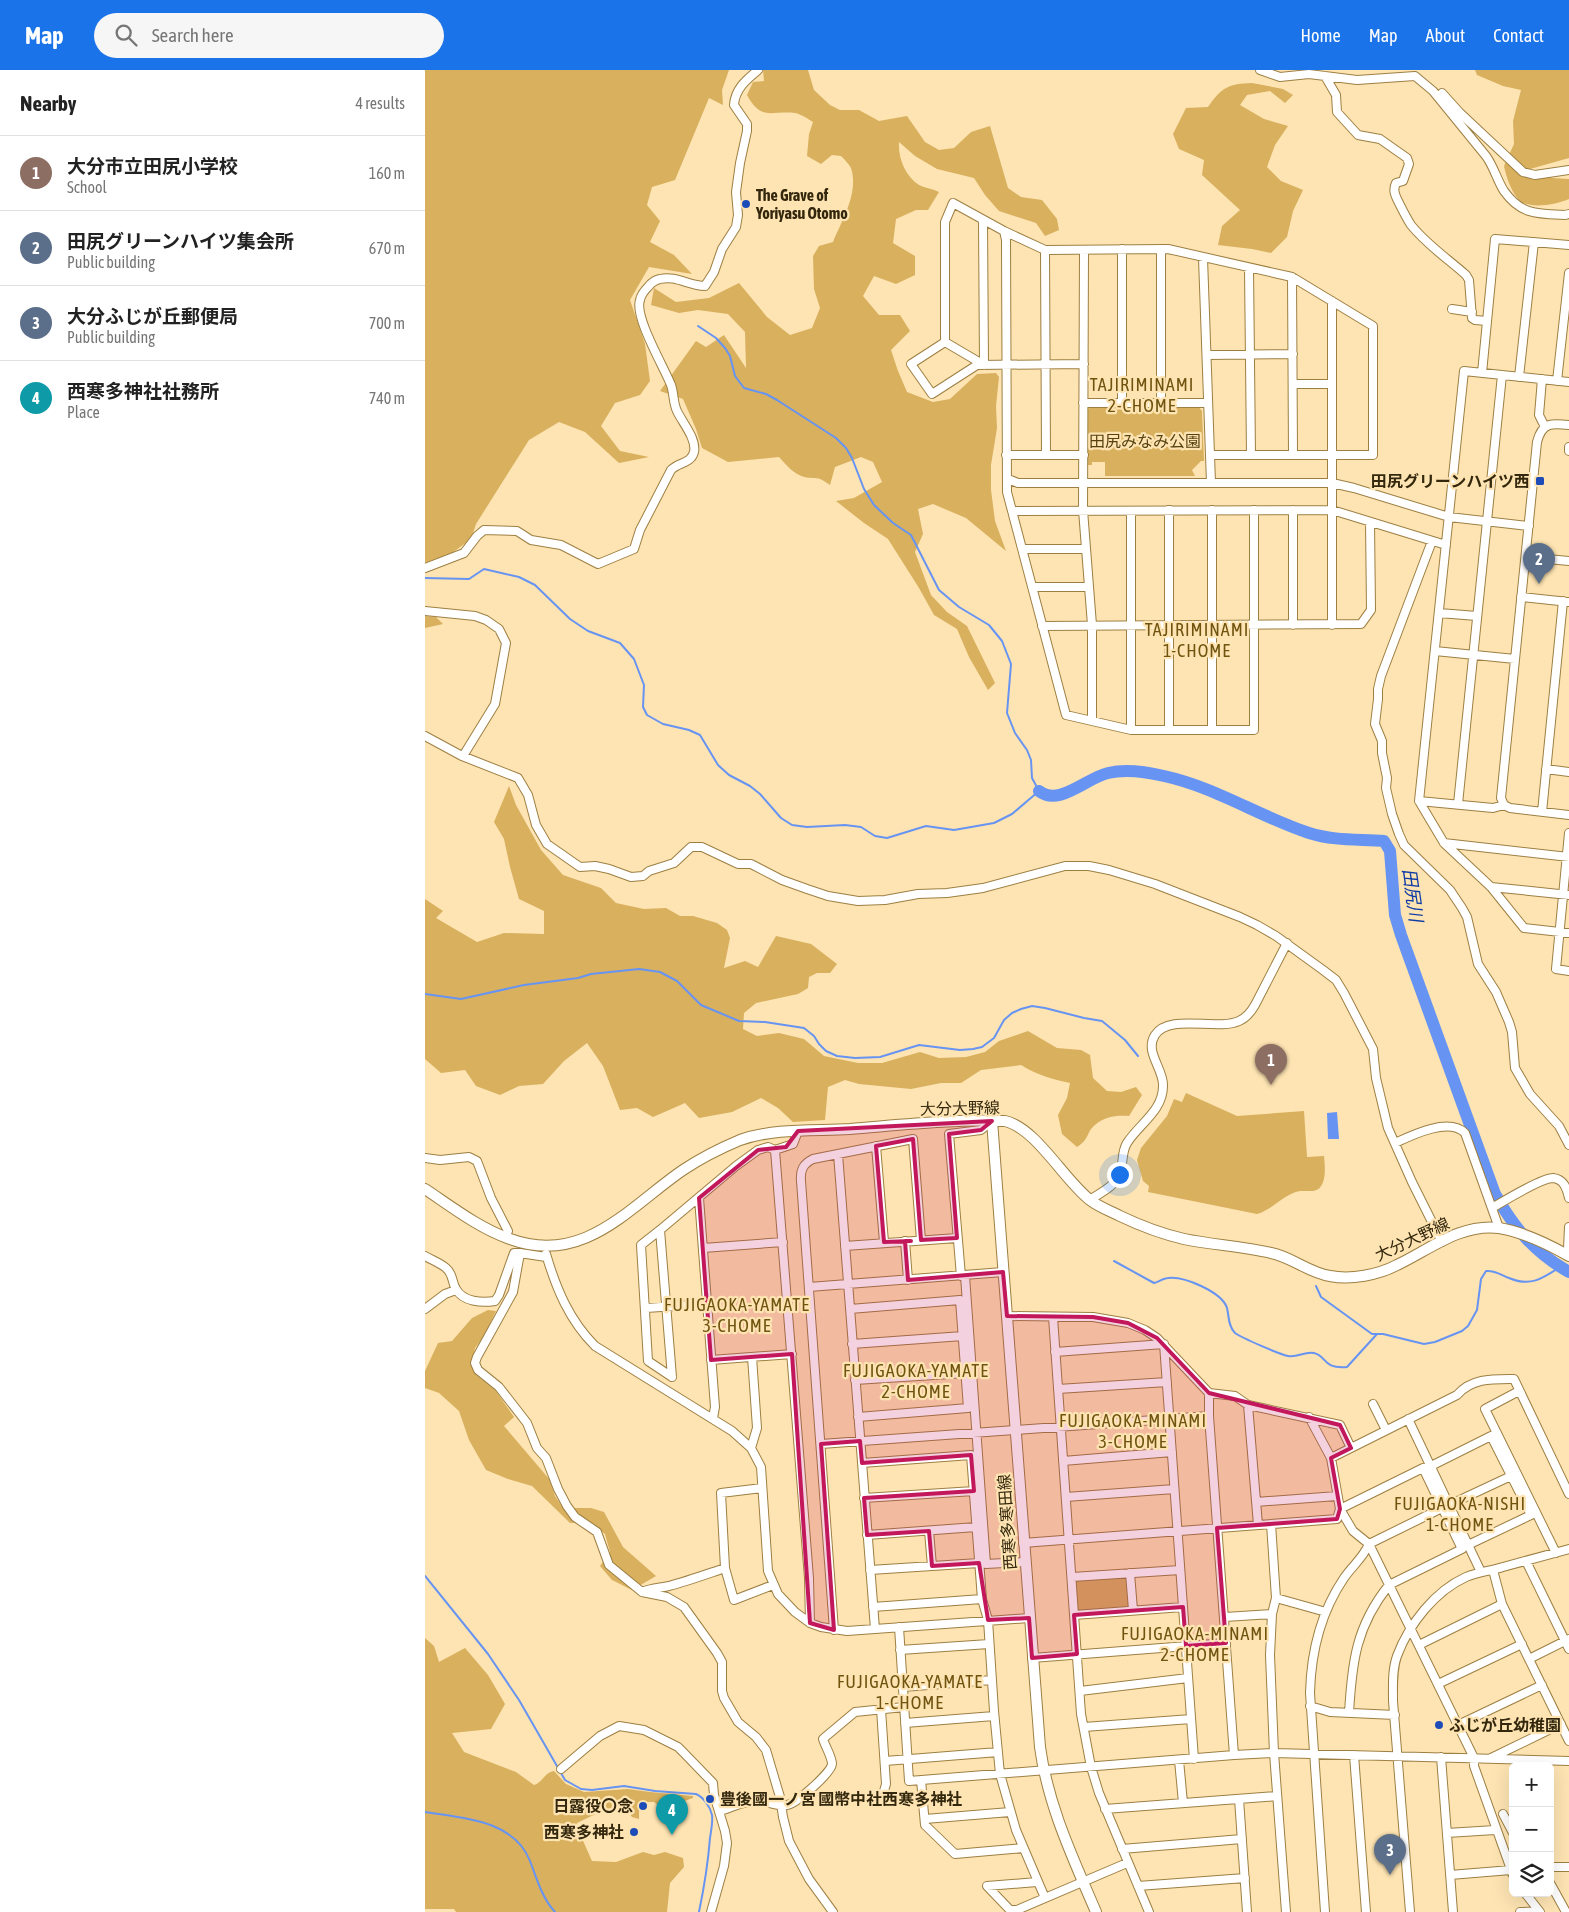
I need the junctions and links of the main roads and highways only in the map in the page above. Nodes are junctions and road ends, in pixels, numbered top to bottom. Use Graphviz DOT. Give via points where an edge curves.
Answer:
graph roads {
  1 [pos="992,1121"];
  2 [pos="425,1189"];
  3 [pos="1568,1255"];
  4 [pos="1097,1912"];
  1 -- 2 [label="main road, 大分大野線" via="798,1131 742,1140 683,1170 605,1229 545,1252 491,1231"];
  1 -- 3 [label="main road, 大分大野線" via="1013,1123 1022,1129 1090,1200 1137,1224 1185,1239 1272,1253 1334,1277 1383,1271 1462,1232 1478,1228 1525,1235"];
  1 -- 4 [label="main road, 西寒多寒田線" via="1036,1714 1043,1770 1062,1833"];
}
